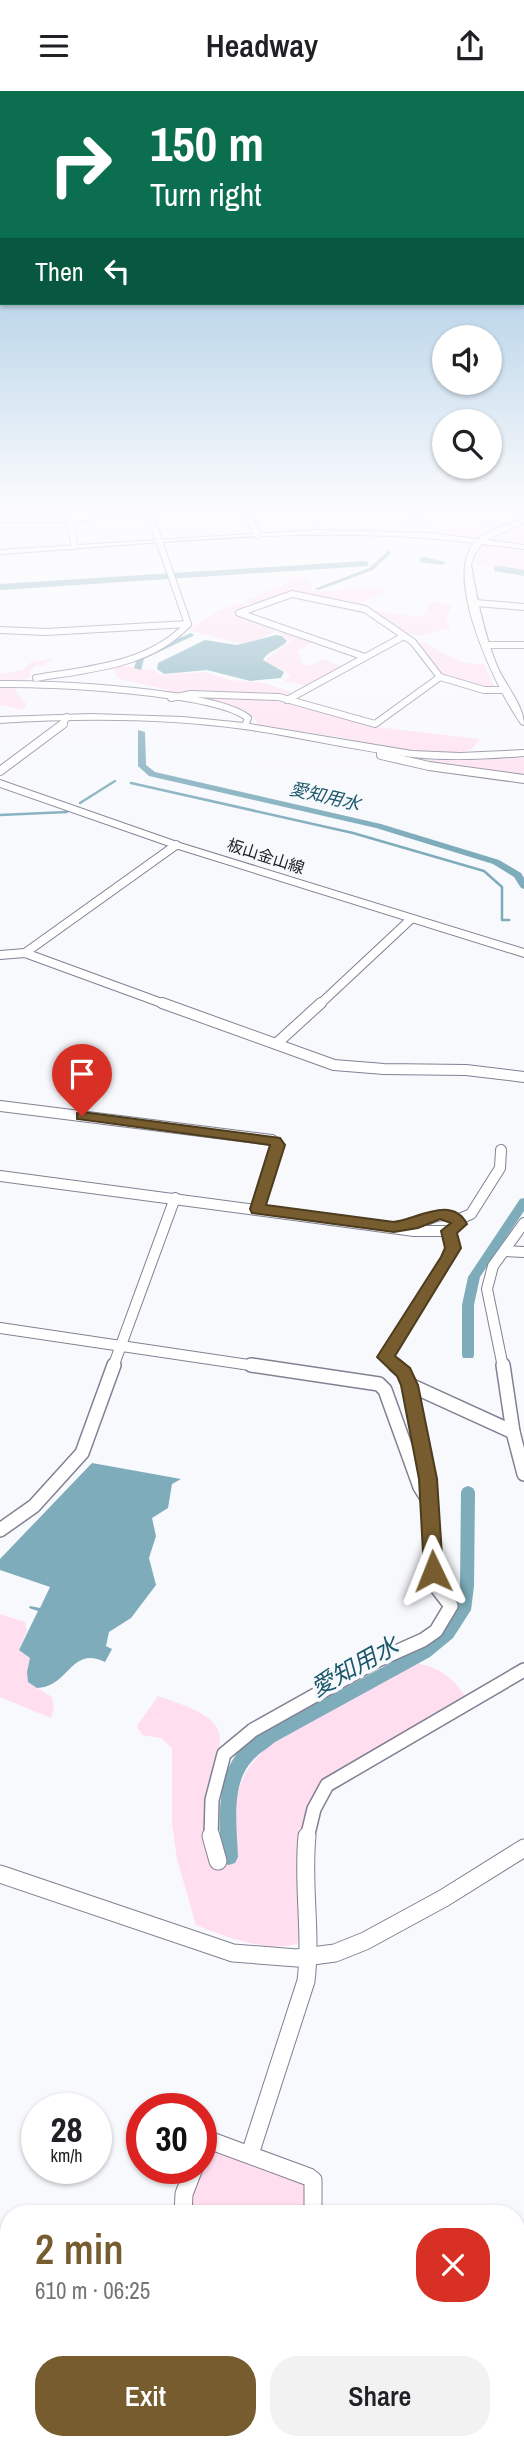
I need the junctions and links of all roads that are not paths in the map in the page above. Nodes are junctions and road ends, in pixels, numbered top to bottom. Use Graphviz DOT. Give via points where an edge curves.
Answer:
graph roads {
  1 [pos="189,621"];
  2 [pos="262,621"];
  3 [pos="382,621"];
  4 [pos="479,621"];
  5 [pos="188,624"];
  6 [pos="0,630"];
  7 [pos="404,636"];
  8 [pos="485,645"];
  9 [pos="524,645"];
  10 [pos="365,657"];
  11 [pos="440,677"];
  12 [pos="0,684"];
  13 [pos="10,684"];
  14 [pos="501,690"];
  15 [pos="171,698"];
  16 [pos="286,700"];
  17 [pos="67,717"];
  18 [pos="0,720"];
  19 [pos="524,722"];
  20 [pos="245,726"];
  21 [pos="381,750"];
  22 [pos="524,753"];
  23 [pos="0,771"];
  24 [pos="524,779"];
  25 [pos="0,783"];
  26 [pos="176,845"];
  27 [pos="411,919"];
  28 [pos="521,952"];
  29 [pos="25,953"];
  30 [pos="0,954"];
  31 [pos="276,1044"];
  32 [pos="524,1077"];
  33 [pos="0,1106"];
  34 [pos="501,1150"];
  35 [pos="0,1176"];
  36 [pos="175,1198"];
  37 [pos="257,1209"];
  38 [pos="457,1220"];
  39 [pos="524,1223"];
  40 [pos="394,1227"];
  41 [pos="449,1231"];
  42 [pos="505,1251"];
  43 [pos="524,1252"];
  44 [pos="0,1328"];
  45 [pos="121,1346"];
  46 [pos="410,1385"];
  47 [pos="513,1432"];
  48 [pos="524,1474"];
  49 [pos="429,1501"];
  50 [pos="0,1530"];
  51 [pos="524,1670"];
  52 [pos="524,1848"];
  53 [pos="218,1861"];
  54 [pos="0,1874"];
  55 [pos="312,1956"];
  56 [pos="217,2143"];
  57 [pos="250,2154"];
  58 [pos="188,2184"];
  59 [pos="183,2205"];
  60 [pos="313,2205"];
  1 -- 5 [label="street"];
  2 -- 10 [label="street"];
  3 -- 7 [label="street"];
  4 -- 8 [label="street"];
  5 -- 6 [label="street" via="57,632"];
  5 -- 13 [label="street" via="177,636 129,662"];
  7 -- 10 [label="street"];
  7 -- 11 [label="street"];
  8 -- 9 [label="street"];
  8 -- 14 [label="street"];
  10 -- 16 [label="street"];
  11 -- 14 [label="street" via="484,690"];
  11 -- 16 [label="street" via="375,724"];
  12 -- 13 [label="street"];
  13 -- 15 [label="street" via="59,684"];
  14 -- 19 [label="street"];
  15 -- 16 [label="street" via="191,694"];
  15 -- 20 [label="street" via="239,712 248,718"];
  17 -- 18 [label="street"];
  17 -- 20 [label="street"];
  17 -- 23 [label="street"];
  20 -- 21 [label="street"];
  21 -- 22 [label="street" via="447,755"];
  21 -- 24 [label="street" via="381,755 429,766"];
  25 -- 26 [label="street, 板山金山線"];
  26 -- 27 [label="street, 板山金山線"];
  26 -- 29 [label="street"];
  27 -- 28 [label="street, 板山金山線"];
  27 -- 31 [label="street"];
  29 -- 30 [label="street"];
  29 -- 31 [label="street"];
  31 -- 32 [label="street" via="334,1065"];
  33 -- 37 [label="street" via="272,1140 277,1145"];
  34 -- 38 [label="street" via="500,1168 471,1214"];
  35 -- 36 [label="street"];
  36 -- 37 [label="street"];
  36 -- 45 [label="street"];
  37 -- 40 [label="street"];
  38 -- 40 [label="street" via="438,1214"];
  38 -- 41 [label="street" via="457,1227"];
  39 -- 42 [label="street"];
  40 -- 41 [label="street"];
  41 -- 46 [label="street" via="453,1248 449,1257 386,1357"];
  42 -- 43 [label="street"];
  42 -- 47 [label="street" via="493,1266 487,1293"];
  44 -- 45 [label="street"];
  45 -- 49 [label="street" via="379,1384"];
  45 -- 50 [label="street" via="82,1453 34,1506"];
  46 -- 47 [label="street"];
  46 -- 49 [label="street"];
  47 -- 48 [label="street"];
  49 -- 53 [label="street" via="434,1584 451,1606 436,1631 423,1640 253,1730 224,1754 212,1800 211,1842"];
  51 -- 55 [label="street" via="327,1785 310,1814 305,1840"];
  52 -- 55 [label="street" via="360,1944"];
  54 -- 55 [label="street" via="233,1953 265,1958"];
  55 -- 57 [label="street"];
  56 -- 57 [label="street"];
  57 -- 60 [label="street" via="313,2180"];
  58 -- 59 [label="street"];
}
